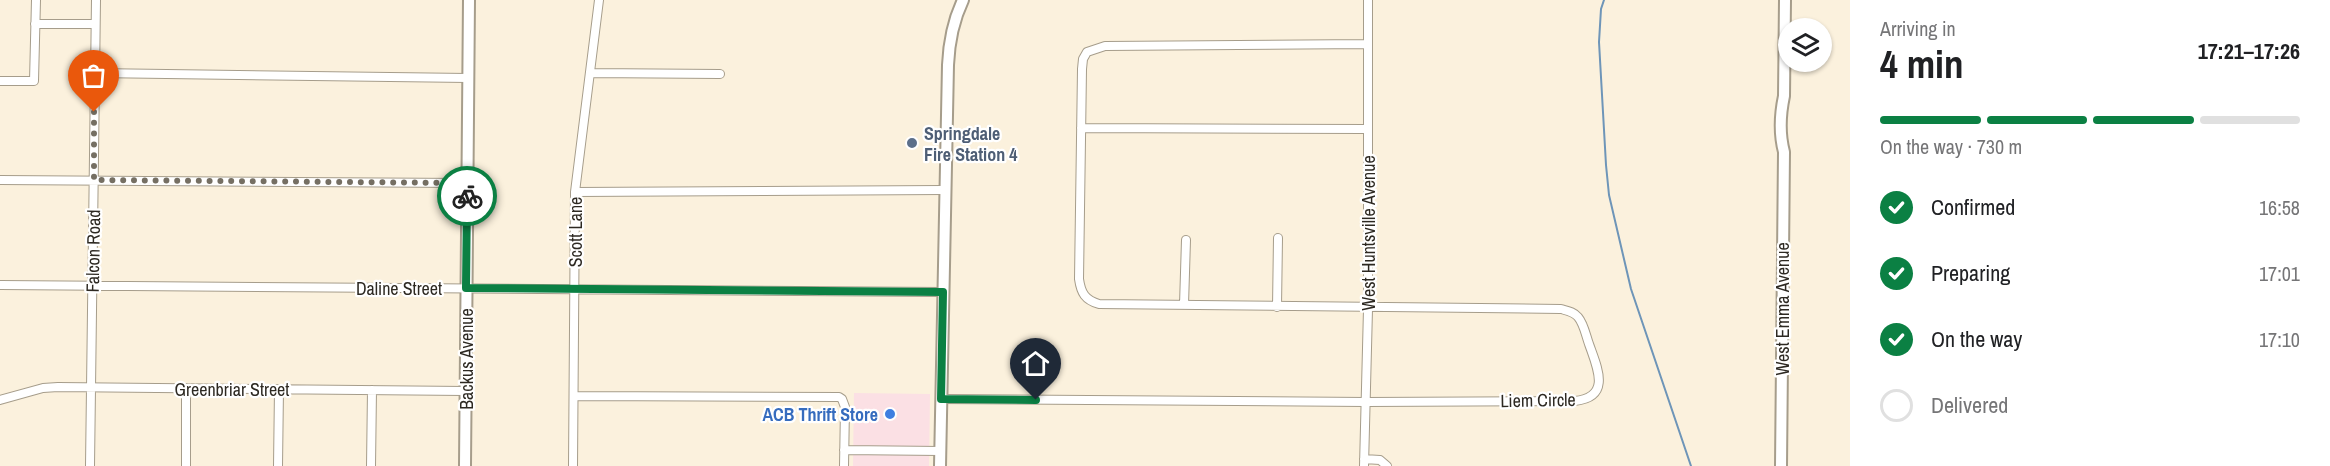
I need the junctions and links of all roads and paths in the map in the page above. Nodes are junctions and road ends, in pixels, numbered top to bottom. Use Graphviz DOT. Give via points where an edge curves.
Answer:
graph roads {
  1 [pos="36,0"];
  2 [pos="96,0"];
  3 [pos="469,0"];
  4 [pos="599,0"];
  5 [pos="963,0"];
  6 [pos="1368,0"];
  7 [pos="1785,0"];
  8 [pos="35,24"];
  9 [pos="95,24"];
  10 [pos="1367,44"];
  11 [pos="95,73"];
  12 [pos="590,73"];
  13 [pos="720,74"];
  14 [pos="468,78"];
  15 [pos="0,81"];
  16 [pos="1081,128"];
  17 [pos="1367,129"];
  18 [pos="0,180"];
  19 [pos="94,180"];
  20 [pos="467,183"];
  21 [pos="944,190"];
  22 [pos="575,192"];
  23 [pos="1278,238"];
  24 [pos="1186,240"];
  25 [pos="0,285"];
  26 [pos="93,285"];
  27 [pos="466,288"];
  28 [pos="575,290"];
  29 [pos="943,292"];
  30 [pos="1184,305"];
  31 [pos="1277,307"];
  32 [pos="1368,309"];
  33 [pos="92,388"];
  34 [pos="186,388"];
  35 [pos="279,389"];
  36 [pos="372,390"];
  37 [pos="465,391"];
  38 [pos="574,396"];
  39 [pos="941,399"];
  40 [pos="0,400"];
  41 [pos="1366,402"];
  42 [pos="844,450"];
  43 [pos="941,451"];
  44 [pos="1364,463"];
  45 [pos="90,466"];
  46 [pos="186,466"];
  47 [pos="278,466"];
  48 [pos="371,466"];
  49 [pos="465,466"];
  50 [pos="573,466"];
  51 [pos="844,466"];
  52 [pos="940,466"];
  53 [pos="1387,466"];
  54 [pos="1781,466"];
  1 -- 8 [label="street"];
  2 -- 9 [label="street, Falcon Road"];
  3 -- 14 [label="street, Backus Avenue"];
  4 -- 12 [label="street, Scott Lane"];
  5 -- 21 [label="street" via="950,41"];
  6 -- 10 [label="street, West Huntsville Avenue"];
  7 -- 54 [label="street, West Emma Avenue" via="1780,120 1784,152"];
  8 -- 9 [label="street"];
  8 -- 15 [label="street" via="34,81"];
  9 -- 11 [label="street, Falcon Road"];
  10 -- 16 [label="street" via="1105,46 1087,52 1083,60"];
  10 -- 17 [label="street, West Huntsville Avenue"];
  11 -- 14 [label="street"];
  11 -- 19 [label="street, Falcon Road"];
  12 -- 13 [label="street"];
  12 -- 22 [label="street, Scott Lane"];
  14 -- 20 [label="street, Backus Avenue"];
  16 -- 17 [label="street"];
  16 -- 30 [label="street, Liem Circle" via="1080,289 1091,302 1099,304"];
  17 -- 32 [label="street, West Huntsville Avenue"];
  18 -- 19 [label="street"];
  19 -- 20 [label="street"];
  19 -- 26 [label="street, Falcon Road"];
  20 -- 27 [label="street, Backus Avenue"];
  21 -- 22 [label="street"];
  21 -- 29 [label="street"];
  22 -- 28 [label="street, Scott Lane"];
  23 -- 31 [label="street"];
  24 -- 30 [label="street"];
  25 -- 26 [label="street, Daline Street"];
  26 -- 27 [label="street, Daline Street"];
  26 -- 33 [label="street, Falcon Road"];
  27 -- 28 [label="street, Daline Street"];
  27 -- 37 [label="street, Backus Avenue"];
  28 -- 29 [label="street, Daline Street"];
  28 -- 38 [label="street, Scott Lane"];
  29 -- 39 [label="street"];
  30 -- 31 [label="street, Liem Circle"];
  31 -- 32 [label="street, Liem Circle"];
  32 -- 41 [label="street, West Huntsville Avenue"];
  32 -- 41 [label="street, Liem Circle" via="1568,311 1581,321 1600,376 1595,391 1581,400"];
  33 -- 34 [label="street, Greenbriar Street"];
  33 -- 40 [label="street, Greenbriar Street" via="43,388"];
  33 -- 45 [label="street, Falcon Road"];
  34 -- 35 [label="street, Greenbriar Street"];
  34 -- 46 [label="street"];
  35 -- 36 [label="street, Greenbriar Street"];
  35 -- 47 [label="street"];
  36 -- 37 [label="street, Greenbriar Street"];
  36 -- 48 [label="street"];
  37 -- 49 [label="street, Backus Avenue"];
  38 -- 42 [label="street" via="842,399"];
  38 -- 50 [label="street, Scott Lane"];
  39 -- 41 [label="street, Liem Circle"];
  39 -- 43 [label="street"];
  41 -- 44 [label="street, West Huntsville Avenue"];
  42 -- 43 [label="street"];
  42 -- 51 [label="street"];
  43 -- 52 [label="street"];
  44 -- 53 [label="street" via="1380,460"];
}
